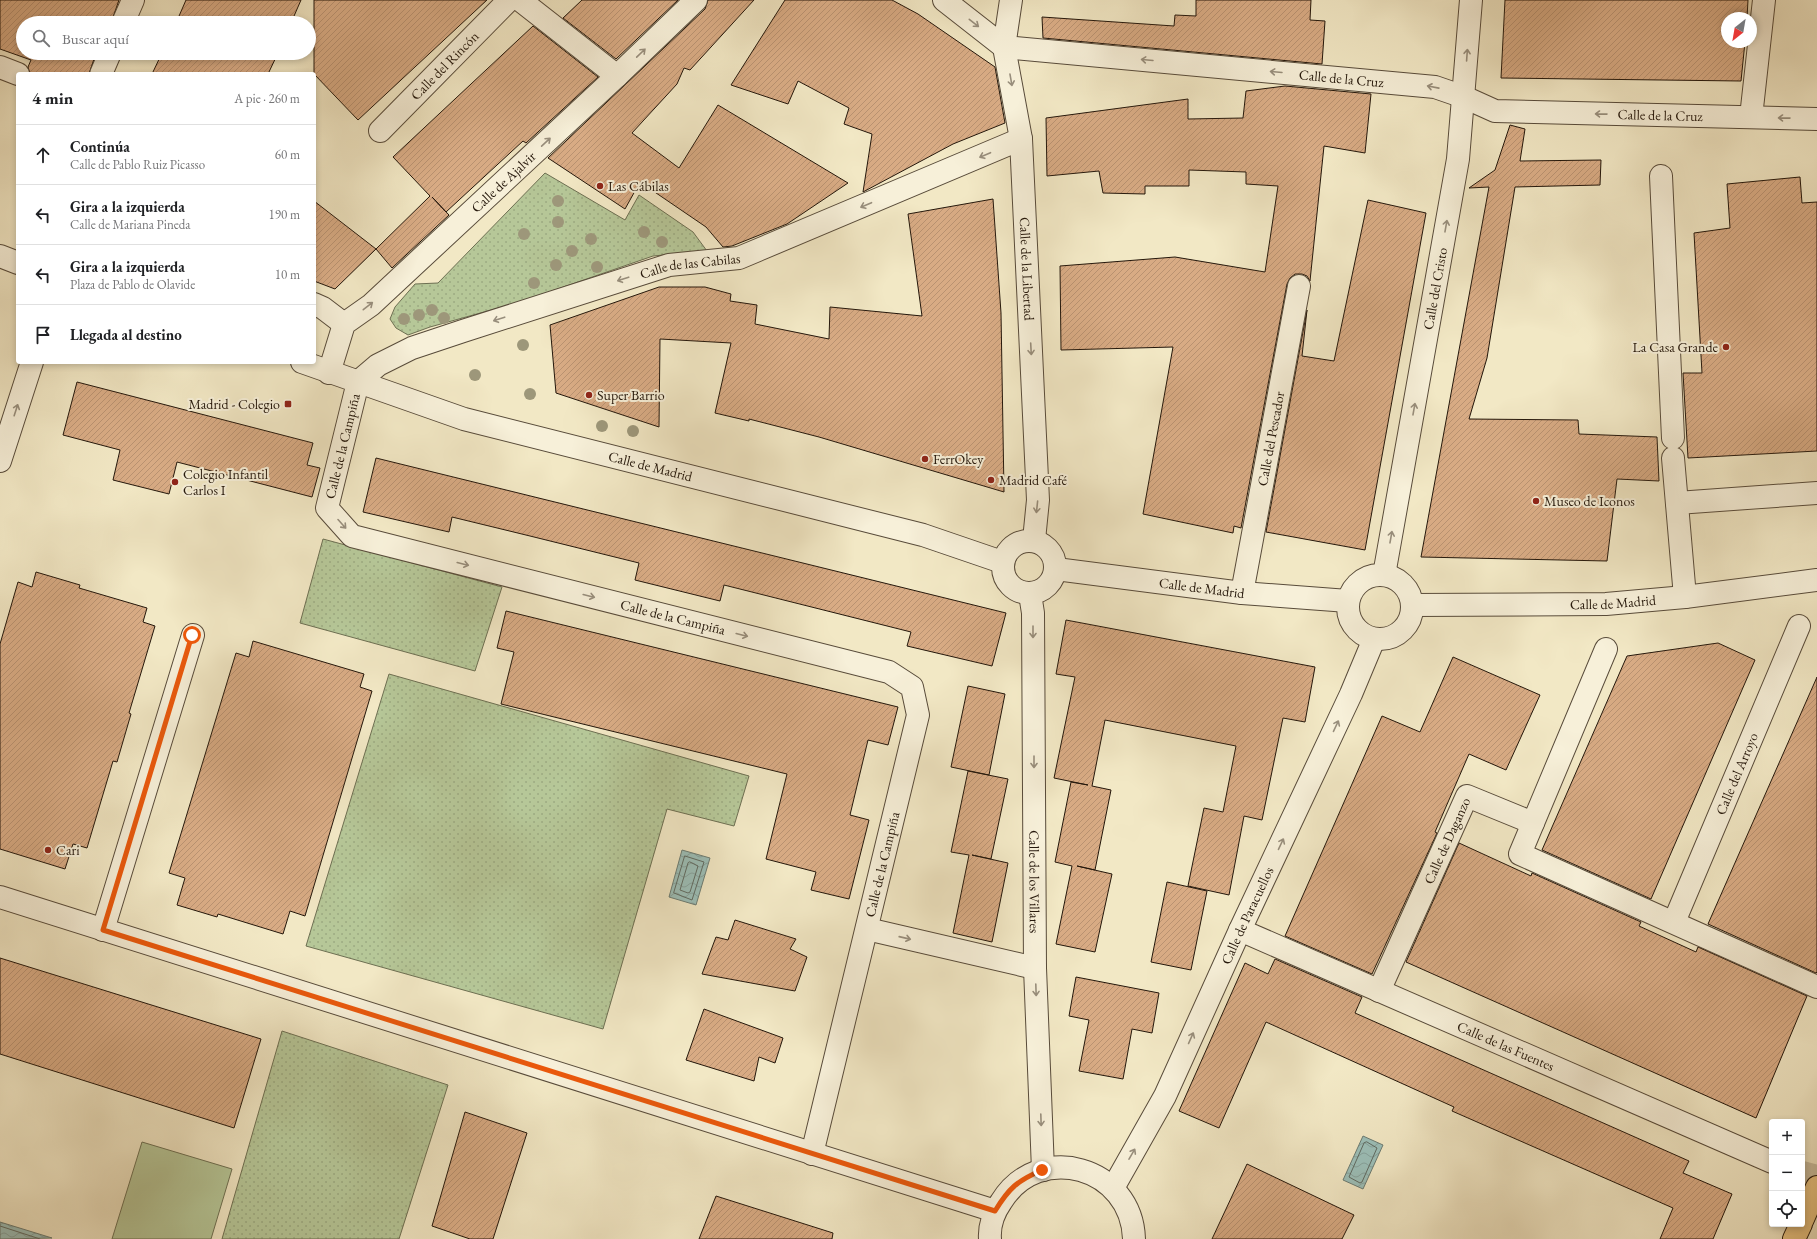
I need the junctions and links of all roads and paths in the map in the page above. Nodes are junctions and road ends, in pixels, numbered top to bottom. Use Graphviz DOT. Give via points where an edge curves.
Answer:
graph roads {
  1 [pos="133,0"];
  2 [pos="510,0"];
  3 [pos="520,0"];
  4 [pos="696,0"];
  5 [pos="944,0"];
  6 [pos="1011,0"];
  7 [pos="1471,0"];
  8 [pos="1764,0"];
  9 [pos="126,16"];
  10 [pos="1004,46"];
  11 [pos="107,60"];
  12 [pos="0,67"];
  13 [pos="102,72"];
  14 [pos="16,73"];
  15 [pos="617,76"];
  16 [pos="1464,97"];
  17 [pos="1752,117"];
  18 [pos="1817,119"];
  19 [pos="380,131"];
  20 [pos="1021,139"];
  21 [pos="1661,176"];
  22 [pos="0,256"];
  23 [pos="16,262"];
  24 [pos="1299,286"];
  25 [pos="316,305"];
  26 [pos="344,324"];
  27 [pos="31,364"];
  28 [pos="307,364"];
  29 [pos="329,373"];
  30 [pos="358,382"];
  31 [pos="0,460"];
  32 [pos="1817,493"];
  33 [pos="1677,503"];
  34 [pos="1034,540"];
  35 [pos="1002,562"];
  36 [pos="1056,569"];
  37 [pos="1384,575"];
  38 [pos="1815,581"];
  39 [pos="1242,593"];
  40 [pos="1030,594"];
  41 [pos="1685,597"];
  42 [pos="1348,601"];
  43 [pos="1413,605"];
  44 [pos="1799,626"];
  45 [pos="192,635"];
  46 [pos="1374,639"];
  47 [pos="1606,649"];
  48 [pos="1533,824"];
  49 [pos="0,897"];
  50 [pos="1674,922"];
  51 [pos="867,929"];
  52 [pos="103,930"];
  53 [pos="1240,930"];
  54 [pos="1035,968"];
  55 [pos="1817,987"];
  56 [pos="1379,992"];
  57 [pos="812,1154"];
  58 [pos="1765,1159"];
  59 [pos="1042,1170"];
  60 [pos="1817,1187"];
  61 [pos="1113,1188"];
  62 [pos="995,1211"];
  63 [pos="1805,1214"];
  64 [pos="1800,1227"];
  65 [pos="990,1239"];
  66 [pos="1134,1239"];
  67 [pos="1794,1239"];
  1 -- 9 [label="street"];
  2 -- 19 [label="street, Calle del Rincón"];
  3 -- 15 [label="street"];
  15 -- 4 [label="street, Calle de Ajalvir, one-way"];
  5 -- 10 [label="street, one-way"];
  6 -- 10 [label="street, Calle de la Libertad"];
  16 -- 7 [label="street, Calle del Cristo, one-way"];
  8 -- 17 [label="street"];
  16 -- 10 [label="street, Calle de la Cruz, one-way" via="1435,87"];
  10 -- 20 [label="street, Calle de la Libertad, one-way"];
  11 -- 13 [label="street"];
  12 -- 14 [label="street"];
  26 -- 15 [label="street, Calle de Ajalvir, one-way" via="371,305"];
  17 -- 16 [label="street, Calle de la Cruz, one-way" via="1495,111"];
  37 -- 16 [label="street, Calle del Cristo, one-way" via="1458,159"];
  18 -- 17 [label="street, Calle de la Cruz, one-way"];
  20 -- 30 [label="street, Calle de las Cabilas, one-way" via="739,258 669,265 463,330 412,348 378,365"];
  20 -- 34 [label="street, Calle de la Libertad, one-way" via="1038,500"];
  21 -- 33 [label="street"];
  22 -- 23 [label="street"];
  24 -- 39 [label="street, Calle del Pescador"];
  25 -- 26 [label="street"];
  26 -- 29 [label="street"];
  31 -- 27 [label="street, one-way"];
  28 -- 29 [label="street, Calle de Madrid"];
  29 -- 30 [label="street, Calle de Madrid"];
  30 -- 35 [label="street, Calle de Madrid" via="464,419 923,535"];
  30 -- 51 [label="street, Calle de la Campiña, one-way" via="327,508 352,536 889,672 912,687 918,715"];
  32 -- 33 [label="street"];
  33 -- 41 [label="street"];
  34 -- 35 [label="street" via="1020,541 1008,549"];
  34 -- 36 [label="street" via="1046,546 1054,556"];
  35 -- 40 [label="street" via="1004,578 1014,590"];
  36 -- 39 [label="street, Calle de Madrid"];
  36 -- 40 [label="street" via="1051,582 1042,590"];
  37 -- 42 [label="street" via="1368,577 1355,586"];
  37 -- 43 [label="street" via="1398,580 1408,591"];
  38 -- 41 [label="street, Calle de Madrid"];
  39 -- 42 [label="street, Calle de Madrid"];
  40 -- 54 [label="street, Calle de los Villares, one-way" via="1033,613"];
  41 -- 43 [label="street, Calle de Madrid" via="1606,604"];
  42 -- 46 [label="street" via="1350,618 1359,632"];
  43 -- 46 [label="street" via="1410,620 1402,631 1389,638"];
  44 -- 50 [label="street, Calle del Arroyo"];
  45 -- 52 [label="street"];
  53 -- 46 [label="street, Calle de Paracuellos, one-way" via="1348,701"];
  47 -- 48 [label="street"];
  48 -- 50 [label="street" via="1520,854"];
  48 -- 56 [label="street, Calle de Daganzo" via="1467,796"];
  49 -- 52 [label="street"];
  50 -- 55 [label="street"];
  51 -- 54 [label="street, Calle de la Campiña, one-way"];
  51 -- 57 [label="street, Calle de la Campiña"];
  52 -- 57 [label="street"];
  53 -- 56 [label="street, Calle de las Fuentes"];
  61 -- 53 [label="street, Calle de Paracuellos, one-way" via="1165,1096"];
  54 -- 59 [label="street, Calle de los Villares, one-way"];
  56 -- 58 [label="street, Calle de las Fuentes"];
  57 -- 62 [label="street"];
  59 -- 61 [label="street" via="1068,1167 1092,1173"];
  59 -- 62 [label="street" via="1022,1178 1006,1193"];
  60 -- 63 [label="main road"];
  61 -- 66 [label="street" via="1126,1206 1134,1226"];
  62 -- 65 [label="street" via="989,1233"];
  64 -- 67 [label="main road"];
}
